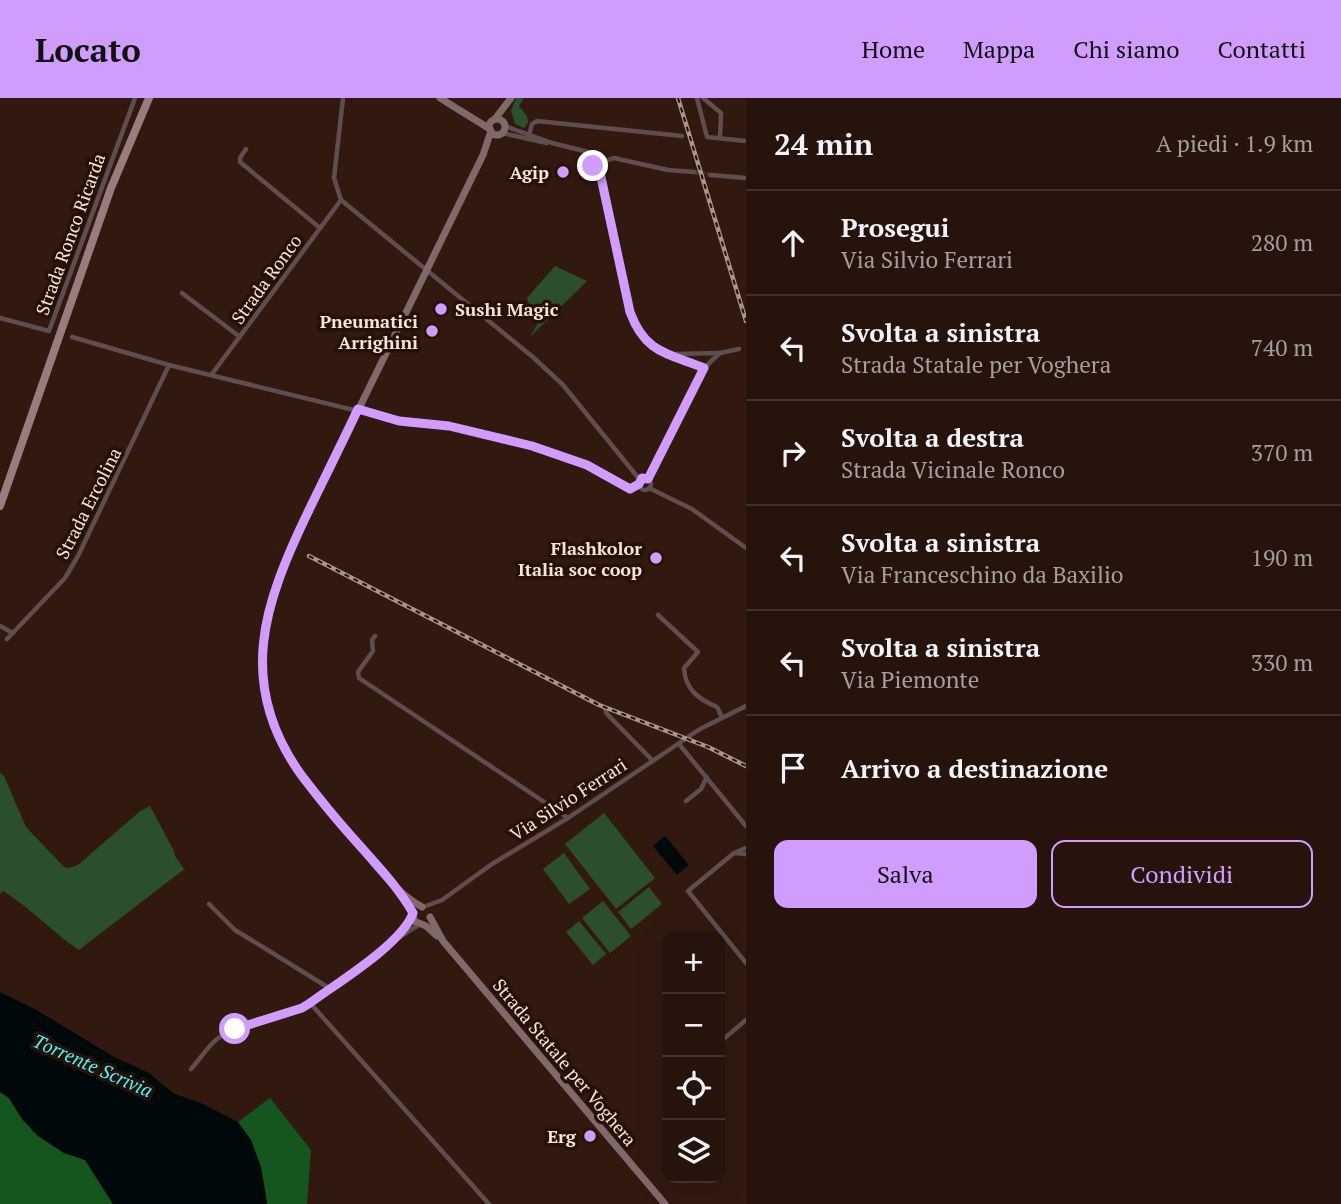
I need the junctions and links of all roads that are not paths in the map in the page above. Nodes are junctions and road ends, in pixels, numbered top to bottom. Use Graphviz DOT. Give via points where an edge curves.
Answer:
graph roads {
  1 [pos="135,98"];
  2 [pos="149,98"];
  3 [pos="344,98"];
  4 [pos="440,98"];
  5 [pos="511,98"];
  6 [pos="697,98"];
  7 [pos="704,98"];
  8 [pos="497,127"];
  9 [pos="682,136"];
  10 [pos="528,137"];
  11 [pos="720,138"];
  12 [pos="746,141"];
  13 [pos="246,149"];
  14 [pos="595,158"];
  15 [pos="602,162"];
  16 [pos="599,168"];
  17 [pos="694,172"];
  18 [pos="711,175"];
  19 [pos="746,178"];
  20 [pos="341,201"];
  21 [pos="320,228"];
  22 [pos="426,271"];
  23 [pos="182,293"];
  24 [pos="0,318"];
  25 [pos="72,337"];
  26 [pos="240,337"];
  27 [pos="739,349"];
  28 [pos="720,353"];
  29 [pos="671,354"];
  30 [pos="169,365"];
  31 [pos="704,368"];
  32 [pos="212,374"];
  33 [pos="358,409"];
  34 [pos="648,479"];
  35 [pos="640,482"];
  36 [pos="649,488"];
  37 [pos="0,506"];
  38 [pos="746,548"];
  39 [pos="658,615"];
  40 [pos="0,626"];
  41 [pos="13,633"];
  42 [pos="375,636"];
  43 [pos="7,639"];
  44 [pos="746,706"];
  45 [pos="605,709"];
  46 [pos="722,718"];
  47 [pos="679,744"];
  48 [pos="653,761"];
  49 [pos="707,777"];
  50 [pos="715,786"];
  51 [pos="701,789"];
  52 [pos="686,801"];
  53 [pos="568,818"];
  54 [pos="746,826"];
  55 [pos="746,848"];
  56 [pos="734,853"];
  57 [pos="746,854"];
  58 [pos="399,890"];
  59 [pos="442,900"];
  60 [pos="209,904"];
  61 [pos="422,907"];
  62 [pos="413,914"];
  63 [pos="430,917"];
  64 [pos="421,924"];
  65 [pos="394,940"];
  66 [pos="443,941"];
  67 [pos="746,963"];
  68 [pos="330,988"];
  69 [pos="310,1003"];
  70 [pos="746,1020"];
  71 [pos="725,1038"];
  72 [pos="191,1069"];
  73 [pos="489,1204"];
  74 [pos="665,1204"];
  1 -- 24 [label="street, Strada Ronco Ricarda" via="49,331"];
  2 -- 37 [label="main road" via="111,188"];
  3 -- 20 [label="street" via="334,178"];
  4 -- 8 [label="main road"];
  5 -- 8 [label="main road, Strada Statale per Voghera"];
  6 -- 11 [label="street" via="707,137"];
  7 -- 11 [label="street" via="721,113"];
  8 -- 10 [label="street"];
  8 -- 22 [label="main road, Strada Statale per Voghera"];
  9 -- 10 [label="street" via="537,121"];
  10 -- 14 [label="street"];
  11 -- 12 [label="street"];
  13 -- 21 [label="street" via="240,162"];
  14 -- 15 [label="street"];
  14 -- 16 [label="street" via="593,165"];
  15 -- 16 [label="street"];
  15 -- 17 [label="street" via="614,158"];
  16 -- 29 [label="street" via="636,328 645,341"];
  18 -- 19 [label="street"];
  20 -- 21 [label="street, Strada Ronco"];
  20 -- 22 [label="street"];
  21 -- 26 [label="street, Strada Ronco"];
  22 -- 33 [label="main road, Strada Statale per Voghera"];
  22 -- 35 [label="street" via="563,385"];
  23 -- 26 [label="street"];
  25 -- 30 [label="street"];
  26 -- 32 [label="street, Strada Ronco"];
  27 -- 28 [label="street"];
  28 -- 29 [label="street"];
  28 -- 31 [label="street"];
  29 -- 31 [label="street"];
  30 -- 32 [label="street"];
  30 -- 41 [label="street, Strada Ercolina" via="78,556 65,578"];
  31 -- 34 [label="street"];
  32 -- 33 [label="street"];
  33 -- 35 [label="street" via="532,446 587,465 630,489"];
  33 -- 58 [label="main road, Strada Statale per Voghera" via="276,584 264,632 264,681 270,718 289,756 335,819"];
  34 -- 35 [label="street"];
  34 -- 36 [label="street"];
  35 -- 36 [label="street" via="642,489"];
  36 -- 38 [label="street" via="692,509"];
  39 -- 46 [label="street" via="698,652 684,668 685,679 691,691 717,707"];
  40 -- 41 [label="street"];
  41 -- 43 [label="street, Strada Ercolina"];
  42 -- 53 [label="street" via="359,678"];
  44 -- 46 [label="street, Via Silvio Ferrari"];
  45 -- 48 [label="street"];
  46 -- 47 [label="street, Via Silvio Ferrari"];
  47 -- 48 [label="street, Via Silvio Ferrari"];
  47 -- 49 [label="street"];
  48 -- 53 [label="street, Via Silvio Ferrari"];
  49 -- 50 [label="street"];
  49 -- 51 [label="street"];
  50 -- 51 [label="street"];
  50 -- 54 [label="street"];
  51 -- 52 [label="street"];
  53 -- 59 [label="street, Via Silvio Ferrari"];
  55 -- 56 [label="street"];
  56 -- 57 [label="street"];
  56 -- 67 [label="street" via="688,891"];
  58 -- 61 [label="main road, Strada Statale per Voghera"];
  58 -- 62 [label="main road, Strada Statale per Voghera"];
  59 -- 61 [label="street, Via Silvio Ferrari"];
  59 -- 63 [label="street, Via Silvio Ferrari"];
  60 -- 68 [label="street" via="235,930"];
  61 -- 62 [label="main road"];
  61 -- 63 [label="main road, Strada Statale per Voghera"];
  62 -- 64 [label="main road, Strada Statale per Voghera" via="414,921"];
  62 -- 65 [label="street"];
  63 -- 64 [label="main road"];
  63 -- 66 [label="main road, Strada Statale per Voghera"];
  64 -- 65 [label="street"];
  64 -- 66 [label="main road, Strada Statale per Voghera"];
  65 -- 68 [label="street"];
  66 -- 74 [label="main road, Strada Statale per Voghera"];
  68 -- 69 [label="street"];
  69 -- 72 [label="street" via="214,1040"];
  69 -- 73 [label="street"];
  70 -- 71 [label="street"];
}
